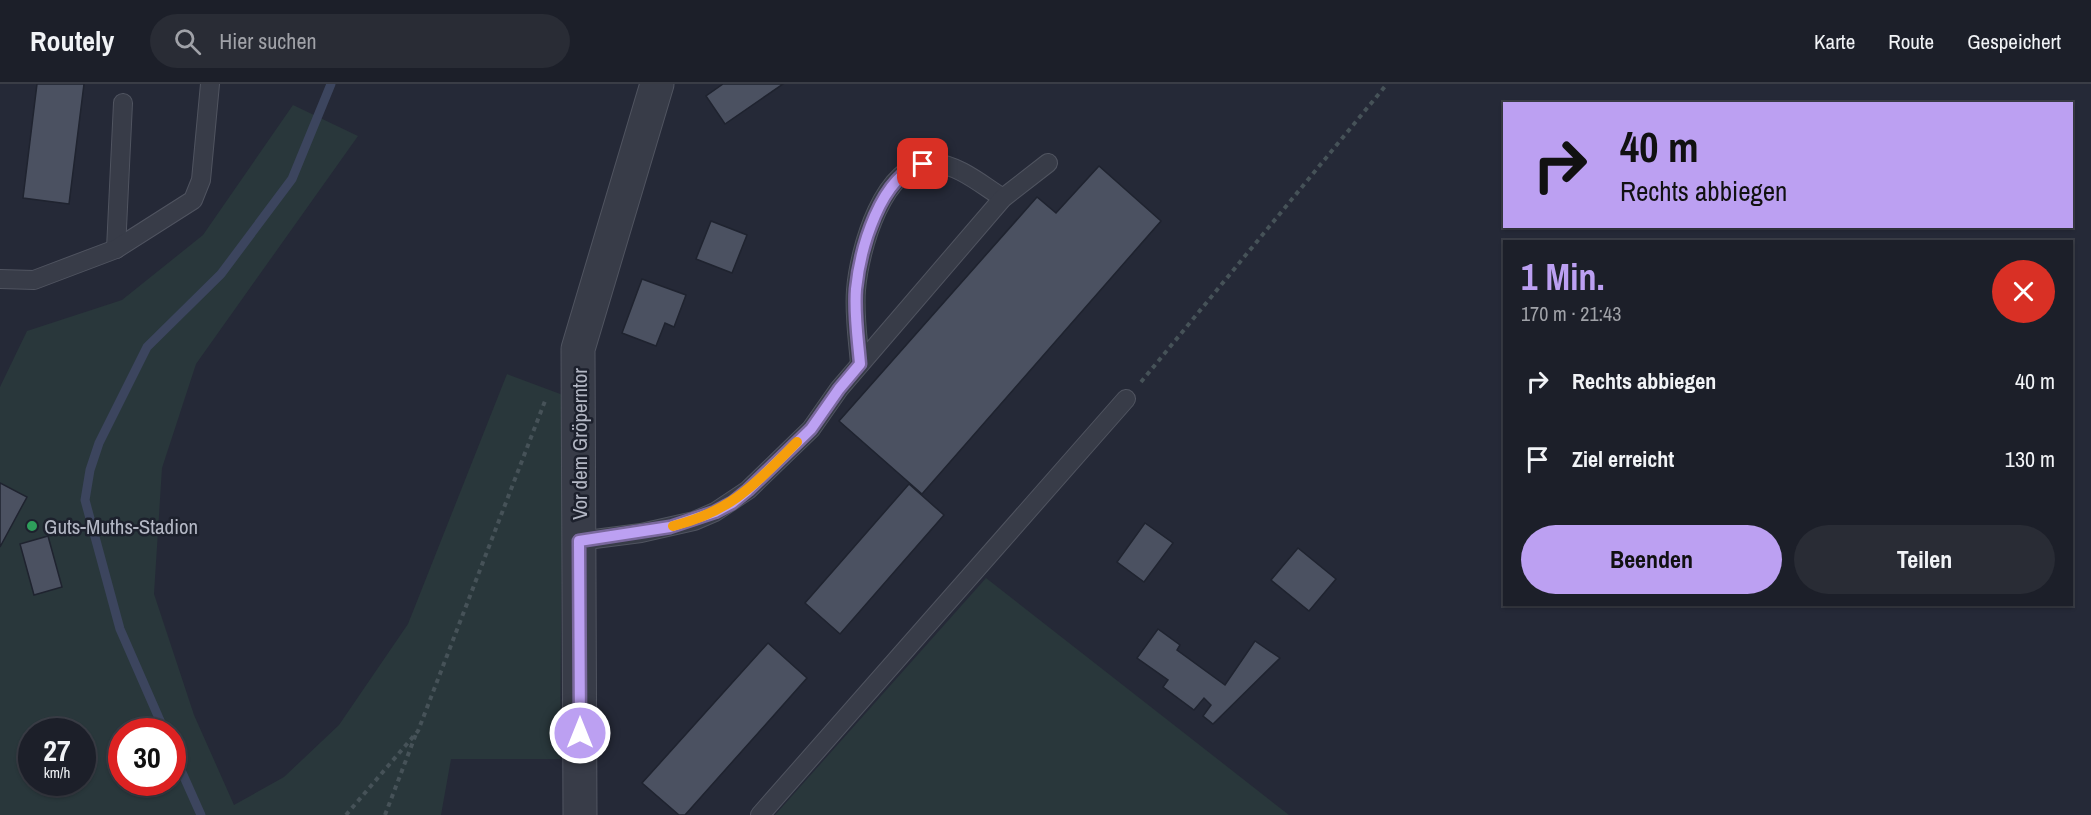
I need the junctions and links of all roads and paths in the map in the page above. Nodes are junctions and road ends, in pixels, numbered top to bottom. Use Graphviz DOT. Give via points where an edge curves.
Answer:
graph roads {
  1 [pos="210,84"];
  2 [pos="657,84"];
  3 [pos="1387,84"];
  4 [pos="123,103"];
  5 [pos="1048,163"];
  6 [pos="1003,198"];
  7 [pos="116,249"];
  8 [pos="0,279"];
  9 [pos="860,364"];
  10 [pos="548,393"];
  11 [pos="1126,399"];
  12 [pos="579,541"];
  13 [pos="418,731"];
  14 [pos="346,815"];
  15 [pos="385,815"];
  16 [pos="580,815"];
  17 [pos="760,815"];
  1 -- 7 [label="lane" via="201,180 193,200"];
  2 -- 12 [label="street, Vor dem Gröperntor" via="578,349"];
  3 -- 11 [label="path"];
  4 -- 7 [label="lane"];
  5 -- 6 [label="lane"];
  6 -- 9 [label="lane"];
  6 -- 9 [label="lane" via="955,168 940,164 913,167 893,183 876,214 858,279 855,310"];
  7 -- 8 [label="lane" via="34,280"];
  9 -- 12 [label="lane" via="811,429 732,503 670,527"];
  10 -- 13 [label="path"];
  11 -- 17 [label="lane"];
  12 -- 16 [label="street, Vor dem Gröperntor"];
  13 -- 14 [label="path"];
  13 -- 15 [label="path"];
}
